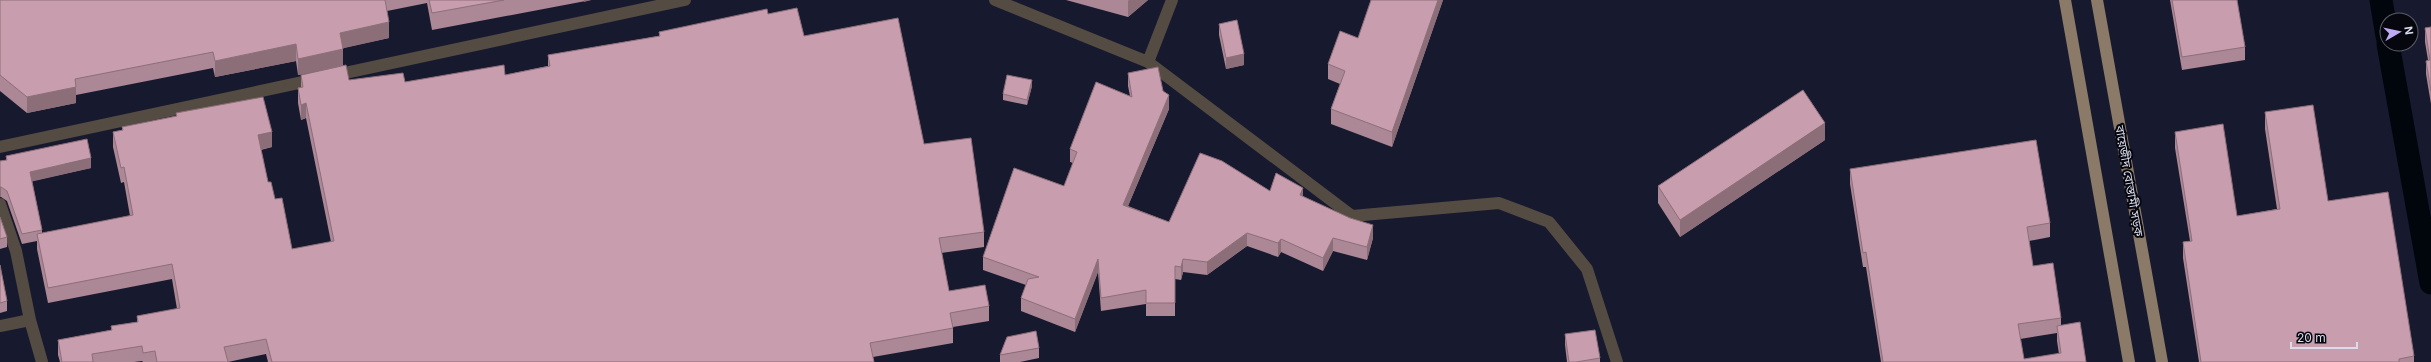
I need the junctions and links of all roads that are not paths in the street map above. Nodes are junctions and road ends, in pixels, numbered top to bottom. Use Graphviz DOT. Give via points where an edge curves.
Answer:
graph roads {
  1 [pos="685,0"];
  2 [pos="998,0"];
  3 [pos="1172,0"];
  4 [pos="2065,0"];
  5 [pos="2097,0"];
  6 [pos="1148,62"];
  7 [pos="0,147"];
  8 [pos="0,204"];
  9 [pos="30,320"];
  10 [pos="0,326"];
  11 [pos="42,362"];
  12 [pos="1617,362"];
  13 [pos="2129,362"];
  14 [pos="2162,362"];
  1 -- 7 [label="street"];
  2 -- 6 [label="street"];
  3 -- 6 [label="street"];
  4 -- 13 [label="main road"];
  5 -- 14 [label="main road, বায়েজীদ বোস্তামী সড়ক"];
  6 -- 12 [label="street" via="1352,216 1499,203 1549,222 1588,269"];
  8 -- 9 [label="street" via="16,251"];
  9 -- 10 [label="street"];
  9 -- 11 [label="street"];
}
